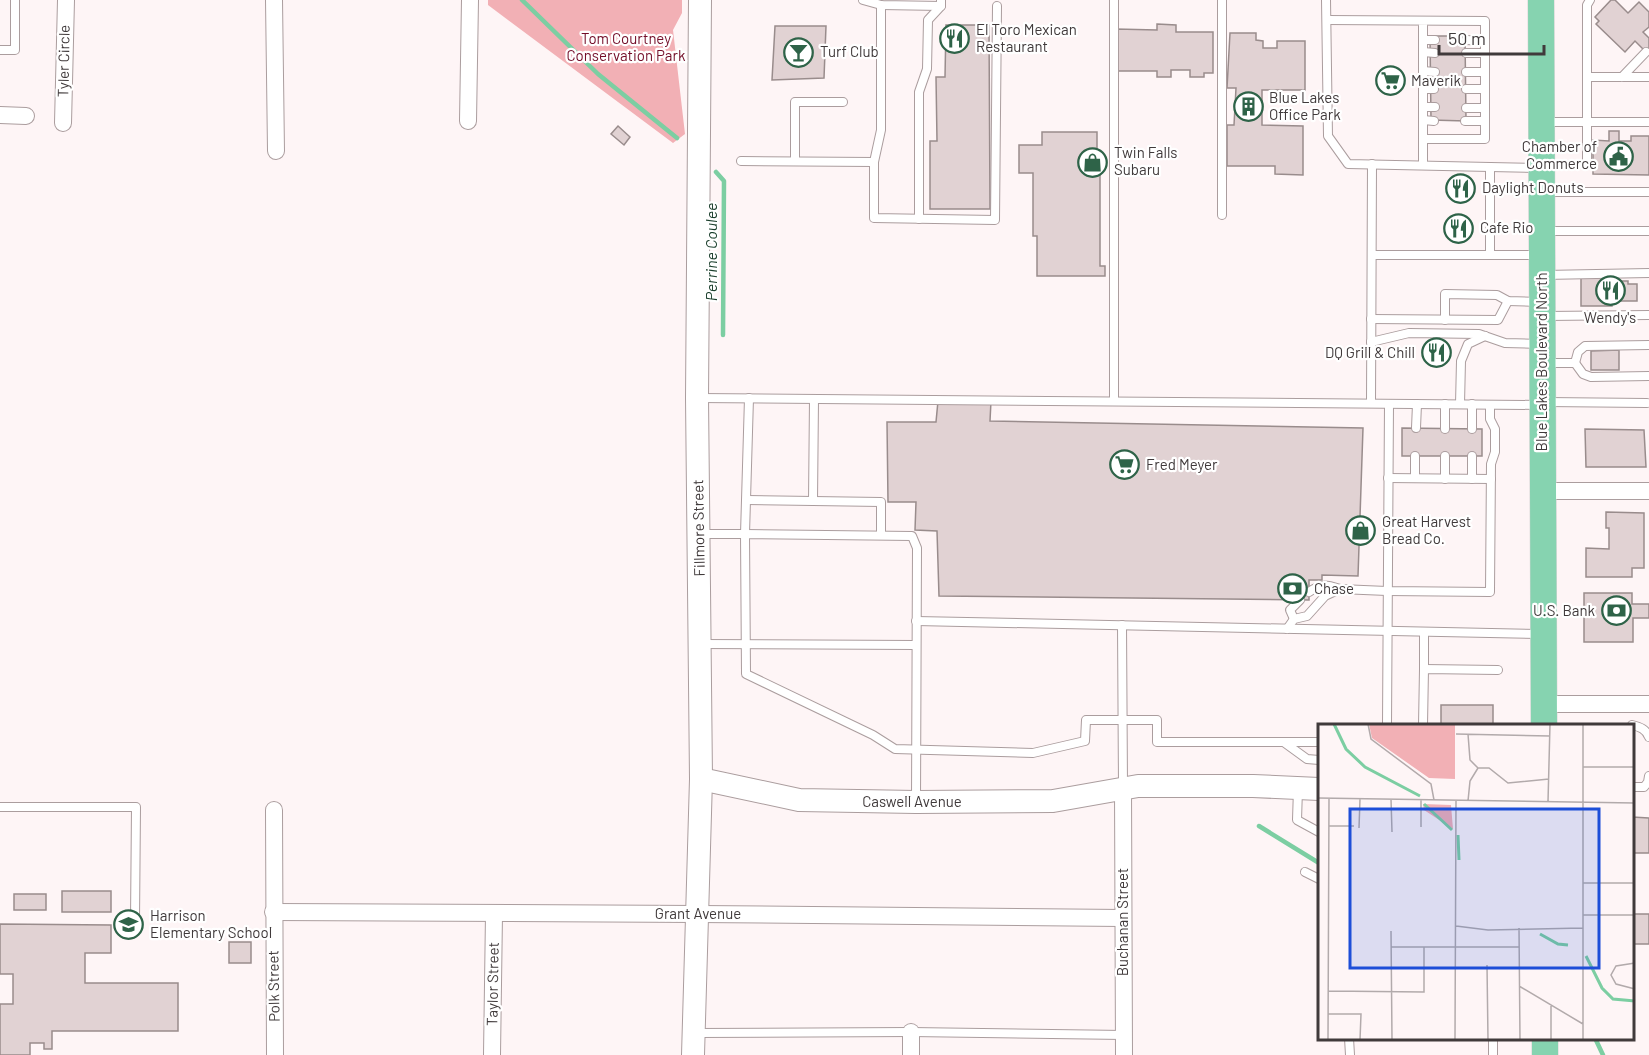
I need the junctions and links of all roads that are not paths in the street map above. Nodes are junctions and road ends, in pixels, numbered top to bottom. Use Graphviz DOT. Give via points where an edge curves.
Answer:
graph roads {
  1 [pos="15,0"];
  2 [pos="66,0"];
  3 [pos="274,0"];
  4 [pos="470,0"];
  5 [pos="700,0"];
  6 [pos="863,0"];
  7 [pos="1114,0"];
  8 [pos="1222,0"];
  9 [pos="1326,0"];
  10 [pos="1541,0"];
  11 [pos="1590,0"];
  12 [pos="941,3"];
  13 [pos="881,5"];
  14 [pos="997,6"];
  15 [pos="1326,20"];
  16 [pos="1423,21"];
  17 [pos="1423,40"];
  18 [pos="1435,40"];
  19 [pos="1467,40"];
  20 [pos="1485,41"];
  21 [pos="0,50"];
  22 [pos="1423,52"];
  23 [pos="1646,52"];
  24 [pos="1435,53"];
  25 [pos="1466,53"];
  26 [pos="1485,53"];
  27 [pos="1423,72"];
  28 [pos="1435,72"];
  29 [pos="1466,72"];
  30 [pos="1485,72"];
  31 [pos="1588,77"];
  32 [pos="1623,77"];
  33 [pos="1649,77"];
  34 [pos="1423,89"];
  35 [pos="1434,89"];
  36 [pos="1466,89"];
  37 [pos="1485,89"];
  38 [pos="843,102"];
  39 [pos="1423,107"];
  40 [pos="1435,107"];
  41 [pos="1466,108"];
  42 [pos="1485,108"];
  43 [pos="0,115"];
  44 [pos="26,116"];
  45 [pos="1423,120"];
  46 [pos="468,121"];
  47 [pos="1434,121"];
  48 [pos="1466,121"];
  49 [pos="1485,121"];
  50 [pos="1587,121"];
  51 [pos="1541,122"];
  52 [pos="1649,122"];
  53 [pos="63,123"];
  54 [pos="1423,139"];
  55 [pos="276,151"];
  56 [pos="741,161"];
  57 [pos="795,161"];
  58 [pos="874,162"];
  59 [pos="1587,163"];
  60 [pos="1372,164"];
  61 [pos="1423,165"];
  62 [pos="1490,167"];
  63 [pos="1542,180"];
  64 [pos="1649,192"];
  65 [pos="1222,215"];
  66 [pos="919,219"];
  67 [pos="1649,231"];
  68 [pos="1542,253"];
  69 [pos="1372,255"];
  70 [pos="1490,255"];
  71 [pos="1649,273"];
  72 [pos="1508,302"];
  73 [pos="1542,309"];
  74 [pos="1649,315"];
  75 [pos="1371,319"];
  76 [pos="1445,320"];
  77 [pos="1485,336"];
  78 [pos="1371,342"];
  79 [pos="1649,345"];
  80 [pos="1542,353"];
  81 [pos="1575,363"];
  82 [pos="1649,376"];
  83 [pos="697,398"];
  84 [pos="749,398"];
  85 [pos="814,399"];
  86 [pos="1114,402"];
  87 [pos="1371,403"];
  88 [pos="1542,403"];
  89 [pos="1647,403"];
  90 [pos="1389,404"];
  91 [pos="1417,404"];
  92 [pos="1445,404"];
  93 [pos="1460,404"];
  94 [pos="1472,404"];
  95 [pos="1490,405"];
  96 [pos="1416,428"];
  97 [pos="1445,429"];
  98 [pos="1472,429"];
  99 [pos="1415,456"];
  100 [pos="1445,456"];
  101 [pos="1472,456"];
  102 [pos="1388,478"];
  103 [pos="1415,478"];
  104 [pos="1445,479"];
  105 [pos="1472,479"];
  106 [pos="1491,479"];
  107 [pos="1543,491"];
  108 [pos="1649,491"];
  109 [pos="747,500"];
  110 [pos="813,501"];
  111 [pos="699,534"];
  112 [pos="746,534"];
  113 [pos="881,535"];
  114 [pos="1341,589"];
  115 [pos="1387,591"];
  116 [pos="1309,592"];
  117 [pos="1300,600"];
  118 [pos="1294,619"];
  119 [pos="916,621"];
  120 [pos="1122,625"];
  121 [pos="1287,629"];
  122 [pos="1388,631"];
  123 [pos="1424,632"];
  124 [pos="1543,634"];
  125 [pos="700,644"];
  126 [pos="746,644"];
  127 [pos="916,645"];
  128 [pos="1424,669"];
  129 [pos="1498,670"];
  130 [pos="1649,704"];
  131 [pos="1544,715"];
  132 [pos="1122,720"];
  133 [pos="1387,724"];
  134 [pos="1423,724"];
  135 [pos="1634,726"];
  136 [pos="1649,737"];
  137 [pos="1285,742"];
  138 [pos="1318,742"];
  139 [pos="916,750"];
  140 [pos="1318,760"];
  141 [pos="1649,776"];
  142 [pos="701,779"];
  143 [pos="1634,787"];
  144 [pos="1123,788"];
  145 [pos="1309,788"];
  146 [pos="916,802"];
  147 [pos="0,807"];
  148 [pos="274,810"];
  149 [pos="1318,831"];
  150 [pos="1305,872"];
  151 [pos="1318,878"];
  152 [pos="273,912"];
  153 [pos="494,914"];
  154 [pos="698,914"];
  155 [pos="1124,918"];
  156 [pos="135,920"];
  157 [pos="911,1032"];
  158 [pos="1124,1035"];
  159 [pos="1349,1040"];
  160 [pos="693,1044"];
  161 [pos="275,1055"];
  162 [pos="492,1055"];
  163 [pos="911,1055"];
  164 [pos="1124,1055"];
  165 [pos="1350,1055"];
  1 -- 21 [label="lane" via="15,50"];
  2 -- 53 [label="street, Tyler Circle"];
  3 -- 55 [label="street"];
  4 -- 46 [label="street"];
  5 -- 83 [label="street, Fillmore Street"];
  6 -- 13 [label="lane"];
  7 -- 86 [label="lane"];
  8 -- 65 [label="lane"];
  9 -- 15 [label="lane"];
  10 -- 51 [label="main road, Blue Lakes Boulevard North"];
  11 -- 31 [label="lane"];
  12 -- 13 [label="lane"];
  12 -- 66 [label="lane" via="928,20 927,69 919,92"];
  13 -- 58 [label="lane" via="881,130"];
  14 -- 66 [label="lane" via="995,220"];
  15 -- 16 [label="lane"];
  15 -- 60 [label="lane" via="1328,136 1348,164"];
  16 -- 17 [label="lane"];
  16 -- 20 [label="lane" via="1485,21"];
  17 -- 18 [label="lane"];
  17 -- 22 [label="lane"];
  19 -- 20 [label="lane"];
  20 -- 26 [label="lane"];
  22 -- 24 [label="lane"];
  22 -- 27 [label="lane"];
  23 -- 32 [label="lane"];
  25 -- 26 [label="lane"];
  26 -- 30 [label="lane"];
  27 -- 28 [label="lane"];
  27 -- 34 [label="lane"];
  29 -- 30 [label="lane"];
  30 -- 37 [label="lane"];
  31 -- 32 [label="lane"];
  31 -- 50 [label="lane"];
  32 -- 33 [label="lane"];
  34 -- 35 [label="lane"];
  34 -- 39 [label="lane"];
  36 -- 37 [label="lane"];
  37 -- 42 [label="lane"];
  38 -- 57 [label="lane" via="795,102"];
  39 -- 40 [label="lane"];
  39 -- 45 [label="lane"];
  41 -- 42 [label="lane"];
  42 -- 49 [label="lane"];
  43 -- 44 [label="street"];
  45 -- 47 [label="lane"];
  45 -- 54 [label="lane"];
  48 -- 49 [label="lane"];
  49 -- 54 [label="lane" via="1485,139"];
  50 -- 51 [label="lane"];
  50 -- 52 [label="lane"];
  50 -- 59 [label="lane"];
  51 -- 63 [label="main road, Blue Lakes Boulevard North"];
  54 -- 61 [label="lane"];
  56 -- 57 [label="lane"];
  57 -- 58 [label="lane"];
  58 -- 66 [label="lane" via="874,218"];
  60 -- 61 [label="lane"];
  60 -- 69 [label="lane"];
  61 -- 62 [label="lane"];
  62 -- 63 [label="lane"];
  62 -- 70 [label="lane"];
  63 -- 64 [label="lane"];
  63 -- 68 [label="main road, Blue Lakes Boulevard North"];
  67 -- 68 [label="lane"];
  68 -- 70 [label="lane"];
  68 -- 71 [label="lane"];
  68 -- 73 [label="main road, Blue Lakes Boulevard North"];
  69 -- 70 [label="lane"];
  69 -- 75 [label="lane"];
  72 -- 73 [label="lane"];
  72 -- 76 [label="lane" via="1498,320"];
  72 -- 76 [label="lane" via="1497,295 1445,294"];
  73 -- 74 [label="lane"];
  73 -- 80 [label="main road, Blue Lakes Boulevard North"];
  75 -- 76 [label="lane"];
  75 -- 78 [label="lane"];
  77 -- 78 [label="lane" via="1409,333"];
  77 -- 80 [label="lane"];
  77 -- 93 [label="lane" via="1468,344 1461,361"];
  78 -- 87 [label="lane"];
  79 -- 81 [label="lane" via="1585,346"];
  80 -- 81 [label="lane"];
  80 -- 88 [label="main road, Blue Lakes Boulevard North"];
  81 -- 82 [label="lane" via="1583,374 1591,377"];
  83 -- 84 [label="lane"];
  83 -- 111 [label="street, Fillmore Street"];
  84 -- 85 [label="lane"];
  84 -- 109 [label="lane"];
  85 -- 86 [label="lane"];
  85 -- 110 [label="lane"];
  86 -- 87 [label="lane"];
  87 -- 90 [label="lane"];
  88 -- 89 [label="lane"];
  88 -- 95 [label="lane"];
  88 -- 107 [label="main road, Blue Lakes Boulevard North"];
  90 -- 91 [label="lane"];
  90 -- 102 [label="lane"];
  91 -- 92 [label="lane"];
  91 -- 96 [label="lane"];
  92 -- 93 [label="lane"];
  92 -- 97 [label="lane"];
  93 -- 94 [label="lane"];
  94 -- 95 [label="lane"];
  94 -- 98 [label="lane"];
  95 -- 106 [label="lane" via="1496,452"];
  99 -- 103 [label="lane"];
  100 -- 104 [label="lane"];
  101 -- 105 [label="lane"];
  102 -- 103 [label="lane"];
  102 -- 115 [label="lane"];
  103 -- 104 [label="lane"];
  104 -- 105 [label="lane"];
  105 -- 106 [label="lane"];
  106 -- 115 [label="lane" via="1490,592"];
  107 -- 108 [label="street"];
  107 -- 124 [label="main road, Blue Lakes Boulevard North"];
  109 -- 110 [label="lane"];
  109 -- 112 [label="lane"];
  110 -- 113 [label="lane" via="881,502"];
  111 -- 112 [label="lane"];
  111 -- 125 [label="street, Fillmore Street"];
  112 -- 113 [label="lane"];
  112 -- 126 [label="lane"];
  113 -- 119 [label="lane" via="912,536 917,548"];
  114 -- 115 [label="lane"];
  114 -- 116 [label="lane" via="1327,585"];
  114 -- 118 [label="lane" via="1325,596 1306,616"];
  115 -- 122 [label="lane"];
  117 -- 118 [label="lane" via="1290,610"];
  118 -- 121 [label="lane"];
  119 -- 120 [label="lane"];
  119 -- 127 [label="lane"];
  120 -- 121 [label="lane"];
  120 -- 132 [label="lane"];
  121 -- 122 [label="lane"];
  122 -- 123 [label="lane"];
  122 -- 133 [label="lane"];
  123 -- 124 [label="lane"];
  123 -- 128 [label="lane"];
  124 -- 131 [label="main road, Blue Lakes Boulevard North"];
  125 -- 126 [label="lane"];
  125 -- 142 [label="street, Fillmore Street"];
  126 -- 127 [label="lane"];
  126 -- 139 [label="lane" via="746,674 895,749"];
  127 -- 139 [label="lane"];
  128 -- 129 [label="lane"];
  128 -- 134 [label="lane"];
  130 -- 131 [label="street"];
  132 -- 137 [label="lane" via="1157,720 1156,742"];
  132 -- 139 [label="lane" via="1086,720 1085,741 1034,753"];
  132 -- 144 [label="lane"];
  135 -- 136 [label="lane"];
  137 -- 138 [label="lane"];
  137 -- 140 [label="lane" via="1307,759"];
  139 -- 146 [label="lane"];
  141 -- 143 [label="lane" via="1644,787"];
  142 -- 146 [label="street, Caswell Avenue" via="799,800"];
  142 -- 154 [label="street, Fillmore Street"];
  144 -- 145 [label="street, Caswell Avenue"];
  144 -- 146 [label="street, Caswell Avenue" via="1053,801"];
  144 -- 155 [label="street, Buchanan Street"];
  145 -- 149 [label="lane" via="1297,820"];
  147 -- 156 [label="lane" via="136,807"];
  148 -- 152 [label="street, Polk Street"];
  150 -- 151 [label="lane"];
  152 -- 153 [label="street, Grant Avenue"];
  152 -- 161 [label="street, Polk Street"];
  153 -- 154 [label="street, Grant Avenue"];
  153 -- 162 [label="street, Taylor Street"];
  154 -- 155 [label="street, Grant Avenue"];
  154 -- 160 [label="street, Fillmore Street"];
  155 -- 158 [label="street, Buchanan Street"];
  157 -- 158 [label="lane"];
  157 -- 160 [label="lane"];
  157 -- 163 [label="street"];
  158 -- 164 [label="street, Buchanan Street"];
  159 -- 165 [label="lane"];
}
